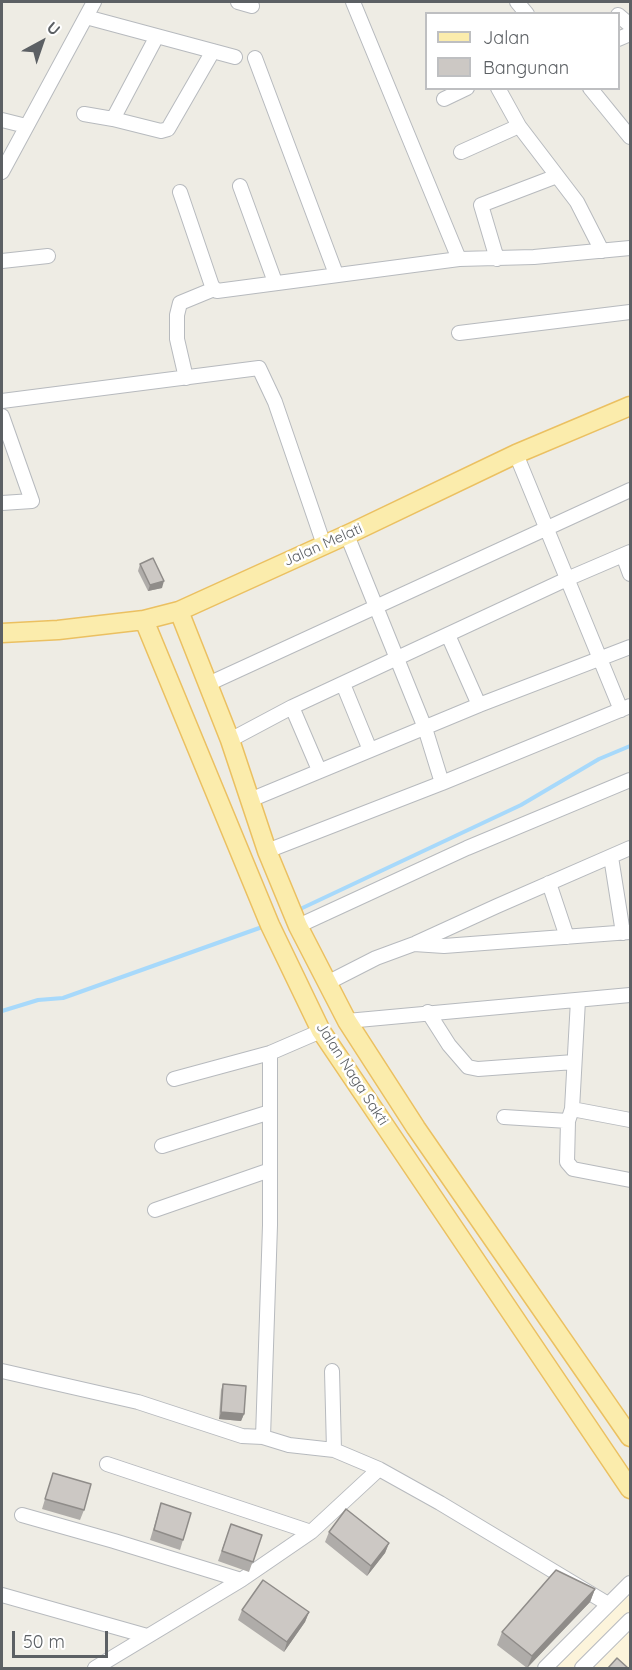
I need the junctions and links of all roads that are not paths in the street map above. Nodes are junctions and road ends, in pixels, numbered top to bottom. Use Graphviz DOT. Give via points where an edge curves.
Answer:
graph roads {
  1 [pos="94,2"];
  2 [pos="353,2"];
  3 [pos="86,17"];
  4 [pos="157,36"];
  5 [pos="213,51"];
  6 [pos="235,57"];
  7 [pos="255,58"];
  8 [pos="463,90"];
  9 [pos="499,90"];
  10 [pos="592,90"];
  11 [pos="444,99"];
  12 [pos="84,114"];
  13 [pos="113,119"];
  14 [pos="2,120"];
  15 [pos="26,126"];
  16 [pos="519,126"];
  17 [pos="630,137"];
  18 [pos="461,152"];
  19 [pos="2,172"];
  20 [pos="557,176"];
  21 [pos="240,186"];
  22 [pos="180,192"];
  23 [pos="630,248"];
  24 [pos="602,251"];
  25 [pos="48,256"];
  26 [pos="459,259"];
  27 [pos="497,259"];
  28 [pos="2,261"];
  29 [pos="336,274"];
  30 [pos="275,282"];
  31 [pos="214,289"];
  32 [pos="630,312"];
  33 [pos="459,333"];
  34 [pos="186,378"];
  35 [pos="2,401"];
  36 [pos="630,406"];
  37 [pos="2,416"];
  38 [pos="516,454"];
  39 [pos="630,490"];
  40 [pos="2,503"];
  41 [pos="548,529"];
  42 [pos="347,535"];
  43 [pos="324,545"];
  44 [pos="627,554"];
  45 [pos="630,574"];
  46 [pos="567,579"];
  47 [pos="375,607"];
  48 [pos="179,610"];
  49 [pos="144,620"];
  50 [pos="2,633"];
  51 [pos="448,635"];
  52 [pos="630,646"];
  53 [pos="398,658"];
  54 [pos="600,660"];
  55 [pos="208,684"];
  56 [pos="343,684"];
  57 [pos="479,705"];
  58 [pos="292,707"];
  59 [pos="626,708"];
  60 [pos="425,728"];
  61 [pos="230,740"];
  62 [pos="370,750"];
  63 [pos="319,770"];
  64 [pos="630,780"];
  65 [pos="442,783"];
  66 [pos="250,800"];
  67 [pos="630,848"];
  68 [pos="267,851"];
  69 [pos="611,857"];
  70 [pos="549,883"];
  71 [pos="298,926"];
  72 [pos="627,932"];
  73 [pos="567,938"];
  74 [pos="414,944"];
  75 [pos="327,983"];
  76 [pos="630,995"];
  77 [pos="578,1000"];
  78 [pos="428,1012"];
  79 [pos="347,1020"];
  80 [pos="321,1031"];
  81 [pos="270,1053"];
  82 [pos="574,1062"];
  83 [pos="174,1079"];
  84 [pos="270,1112"];
  85 [pos="570,1115"];
  86 [pos="630,1116"];
  87 [pos="504,1117"];
  88 [pos="162,1146"];
  89 [pos="270,1170"];
  90 [pos="630,1180"];
  91 [pos="154,1210"];
  92 [pos="561,1337"];
  93 [pos="538,1353"];
  94 [pos="2,1371"];
  95 [pos="332,1371"];
  96 [pos="263,1437"];
  97 [pos="630,1437"];
  98 [pos="334,1450"];
  99 [pos="107,1464"];
  100 [pos="379,1469"];
  101 [pos="630,1489"];
  102 [pos="22,1515"];
  103 [pos="310,1532"];
  104 [pos="241,1580"];
  105 [pos="630,1583"];
  106 [pos="2,1595"];
  107 [pos="608,1604"];
  108 [pos="629,1623"];
  109 [pos="147,1636"];
  110 [pos="95,1668"];
  111 [pos="545,1668"];
  112 [pos="582,1668"];
  1 -- 3 [label="street"];
  2 -- 26 [label="street"];
  3 -- 4 [label="street"];
  3 -- 15 [label="street"];
  4 -- 5 [label="street"];
  4 -- 13 [label="street"];
  5 -- 6 [label="street"];
  5 -- 13 [label="street" via="168,129 161,131"];
  7 -- 29 [label="street"];
  8 -- 11 [label="street"];
  9 -- 16 [label="street"];
  10 -- 17 [label="street"];
  12 -- 13 [label="street"];
  14 -- 15 [label="street"];
  15 -- 19 [label="street"];
  16 -- 18 [label="street"];
  16 -- 20 [label="street"];
  20 -- 24 [label="street" via="580,207"];
  20 -- 27 [label="street" via="481,205"];
  21 -- 30 [label="street"];
  22 -- 31 [label="street"];
  23 -- 24 [label="street"];
  24 -- 27 [label="street"];
  25 -- 28 [label="street"];
  26 -- 27 [label="street"];
  26 -- 29 [label="street"];
  29 -- 30 [label="street"];
  30 -- 31 [label="street"];
  31 -- 34 [label="street" via="180,303 177,339"];
  32 -- 33 [label="street"];
  34 -- 35 [label="street"];
  34 -- 43 [label="street" via="259,368 275,402"];
  36 -- 38 [label="main road, Jalan Melati"];
  37 -- 40 [label="street" via="32,501"];
  38 -- 41 [label="street"];
  38 -- 42 [label="main road, Jalan Melati"];
  39 -- 41 [label="street"];
  41 -- 46 [label="street"];
  41 -- 47 [label="street"];
  42 -- 43 [label="main road, Jalan Melati"];
  42 -- 47 [label="street"];
  43 -- 48 [label="main road, Jalan Melati"];
  44 -- 45 [label="street"];
  44 -- 46 [label="street"];
  46 -- 51 [label="street"];
  46 -- 54 [label="street"];
  47 -- 53 [label="street"];
  47 -- 55 [label="street"];
  48 -- 49 [label="main road, Jalan Melati"];
  48 -- 55 [label="main road, Jalan Naga Sakti"];
  49 -- 50 [label="main road, Jalan Melati"];
  49 -- 80 [label="main road, Jalan Naga Sakti" via="270,925"];
  51 -- 53 [label="street"];
  51 -- 57 [label="street"];
  52 -- 54 [label="street"];
  53 -- 56 [label="street"];
  53 -- 60 [label="street"];
  54 -- 57 [label="street"];
  54 -- 59 [label="street"];
  55 -- 61 [label="main road, Jalan Naga Sakti"];
  56 -- 58 [label="street"];
  56 -- 62 [label="street"];
  57 -- 60 [label="street"];
  58 -- 61 [label="street"];
  58 -- 63 [label="street"];
  59 -- 65 [label="street"];
  60 -- 62 [label="street"];
  60 -- 65 [label="street"];
  61 -- 66 [label="main road, Jalan Naga Sakti"];
  62 -- 63 [label="street"];
  63 -- 66 [label="street"];
  64 -- 71 [label="street" via="467,848"];
  65 -- 68 [label="street"];
  66 -- 68 [label="main road, Jalan Naga Sakti"];
  67 -- 69 [label="street"];
  68 -- 71 [label="main road, Jalan Naga Sakti"];
  69 -- 70 [label="street"];
  69 -- 72 [label="street"];
  70 -- 73 [label="street"];
  70 -- 74 [label="street"];
  71 -- 75 [label="main road, Jalan Naga Sakti"];
  72 -- 73 [label="street"];
  73 -- 74 [label="street" via="444,946"];
  74 -- 75 [label="street" via="376,957"];
  75 -- 79 [label="main road, Jalan Naga Sakti"];
  76 -- 77 [label="street"];
  77 -- 78 [label="street"];
  77 -- 82 [label="street"];
  78 -- 79 [label="street"];
  78 -- 82 [label="street" via="468,1067"];
  79 -- 92 [label="main road, Jalan Naga Sakti" via="416,1128"];
  80 -- 81 [label="street"];
  80 -- 93 [label="main road, Jalan Naga Sakti"];
  81 -- 83 [label="street"];
  81 -- 84 [label="street"];
  82 -- 85 [label="street"];
  84 -- 88 [label="street"];
  84 -- 89 [label="street"];
  85 -- 86 [label="street"];
  85 -- 87 [label="street"];
  85 -- 90 [label="street" via="567,1162 571,1168"];
  89 -- 91 [label="street"];
  89 -- 96 [label="street"];
  92 -- 93 [label="main road"];
  92 -- 97 [label="main road, Jalan Naga Sakti"];
  93 -- 101 [label="main road, Jalan Naga Sakti"];
  94 -- 96 [label="street" via="138,1402 242,1436"];
  95 -- 98 [label="street"];
  96 -- 98 [label="street" via="290,1445"];
  98 -- 100 [label="street"];
  99 -- 103 [label="street"];
  100 -- 103 [label="street"];
  100 -- 107 [label="street"];
  102 -- 104 [label="street"];
  103 -- 104 [label="street"];
  104 -- 109 [label="street"];
  105 -- 107 [label="street"];
  106 -- 109 [label="street"];
  107 -- 111 [label="street"];
  108 -- 112 [label="street"];
  109 -- 110 [label="street"];
}
